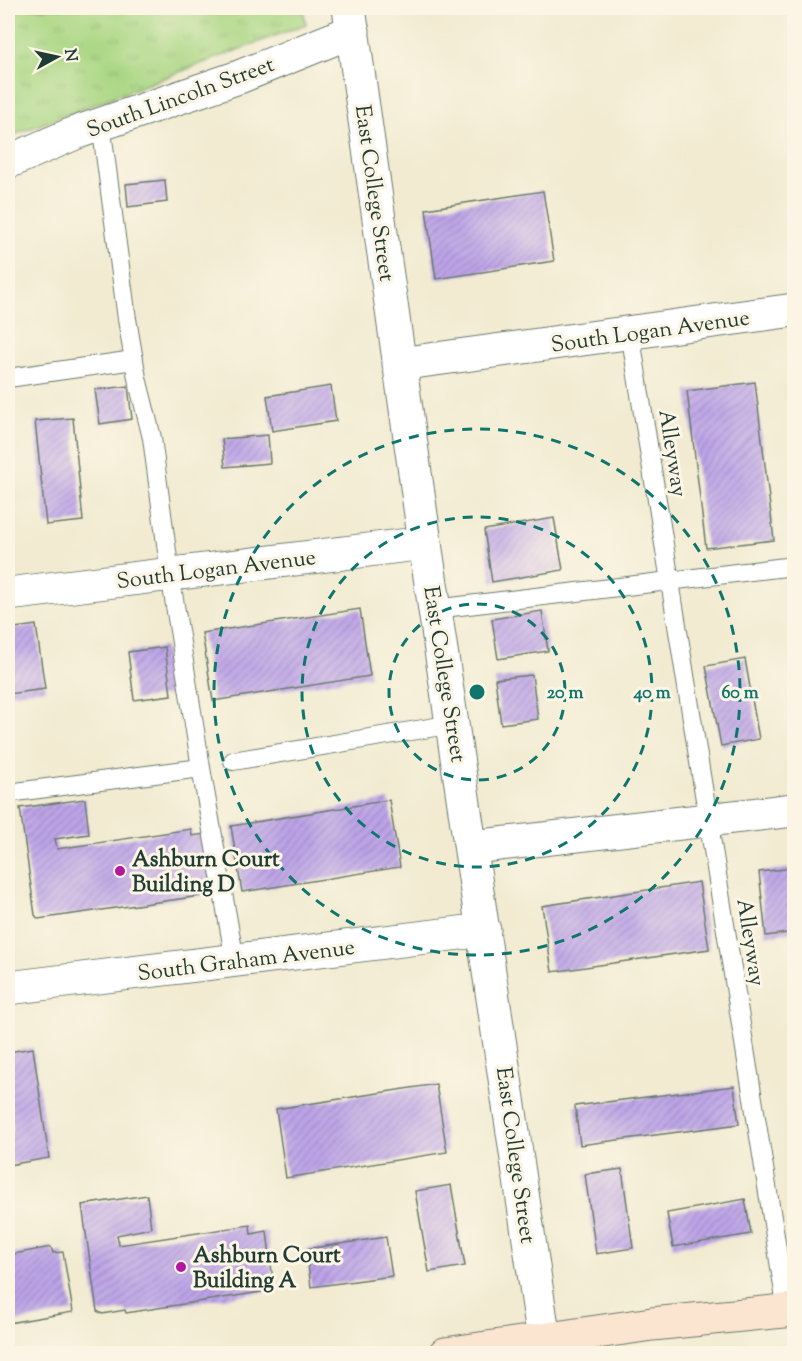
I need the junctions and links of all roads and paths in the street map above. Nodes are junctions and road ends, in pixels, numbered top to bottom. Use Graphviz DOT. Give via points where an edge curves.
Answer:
graph roads {
  1 [pos="352,19"];
  2 [pos="101,124"];
  3 [pos="8,162"];
  4 [pos="795,310"];
  5 [pos="630,332"];
  6 [pos="134,360"];
  7 [pos="399,364"];
  8 [pos="8,378"];
  9 [pos="425,543"];
  10 [pos="795,566"];
  11 [pos="170,574"];
  12 [pos="670,581"];
  13 [pos="8,594"];
  14 [pos="435,609"];
  15 [pos="453,724"];
  16 [pos="233,761"];
  17 [pos="201,768"];
  18 [pos="8,793"];
  19 [pos="795,810"];
  20 [pos="708,819"];
  21 [pos="472,847"];
  22 [pos="484,930"];
  23 [pos="235,961"];
  24 [pos="8,988"];
  25 [pos="791,1310"];
  26 [pos="544,1340"];
  27 [pos="446,1353"];
  1 -- 2 [label="street, South Lincoln Street" via="239,76"];
  1 -- 7 [label="street, East College Street"];
  2 -- 3 [label="street, South Lincoln Street"];
  2 -- 6 [label="lane"];
  4 -- 5 [label="street, South Logan Avenue"];
  5 -- 7 [label="street, South Logan Avenue"];
  5 -- 12 [label="lane, Alleyway"];
  6 -- 8 [label="lane"];
  6 -- 11 [label="lane" via="152,438"];
  7 -- 9 [label="street, East College Street"];
  9 -- 11 [label="street, South Logan Avenue"];
  9 -- 14 [label="street, East College Street"];
  10 -- 12 [label="lane"];
  11 -- 13 [label="street, South Logan Avenue"];
  11 -- 17 [label="lane"];
  12 -- 14 [label="lane"];
  12 -- 20 [label="lane, Alleyway"];
  14 -- 15 [label="street, East College Street"];
  15 -- 16 [label="lane"];
  15 -- 21 [label="street, East College Street"];
  17 -- 18 [label="lane"];
  17 -- 23 [label="lane"];
  19 -- 20 [label="street"];
  20 -- 21 [label="street"];
  20 -- 25 [label="lane, Alleyway"];
  21 -- 22 [label="street, East College Street"];
  22 -- 23 [label="street, South Graham Avenue"];
  22 -- 26 [label="street, East College Street"];
  23 -- 24 [label="street, South Graham Avenue"];
  25 -- 26 [label="main road"];
  26 -- 27 [label="main road"];
}
